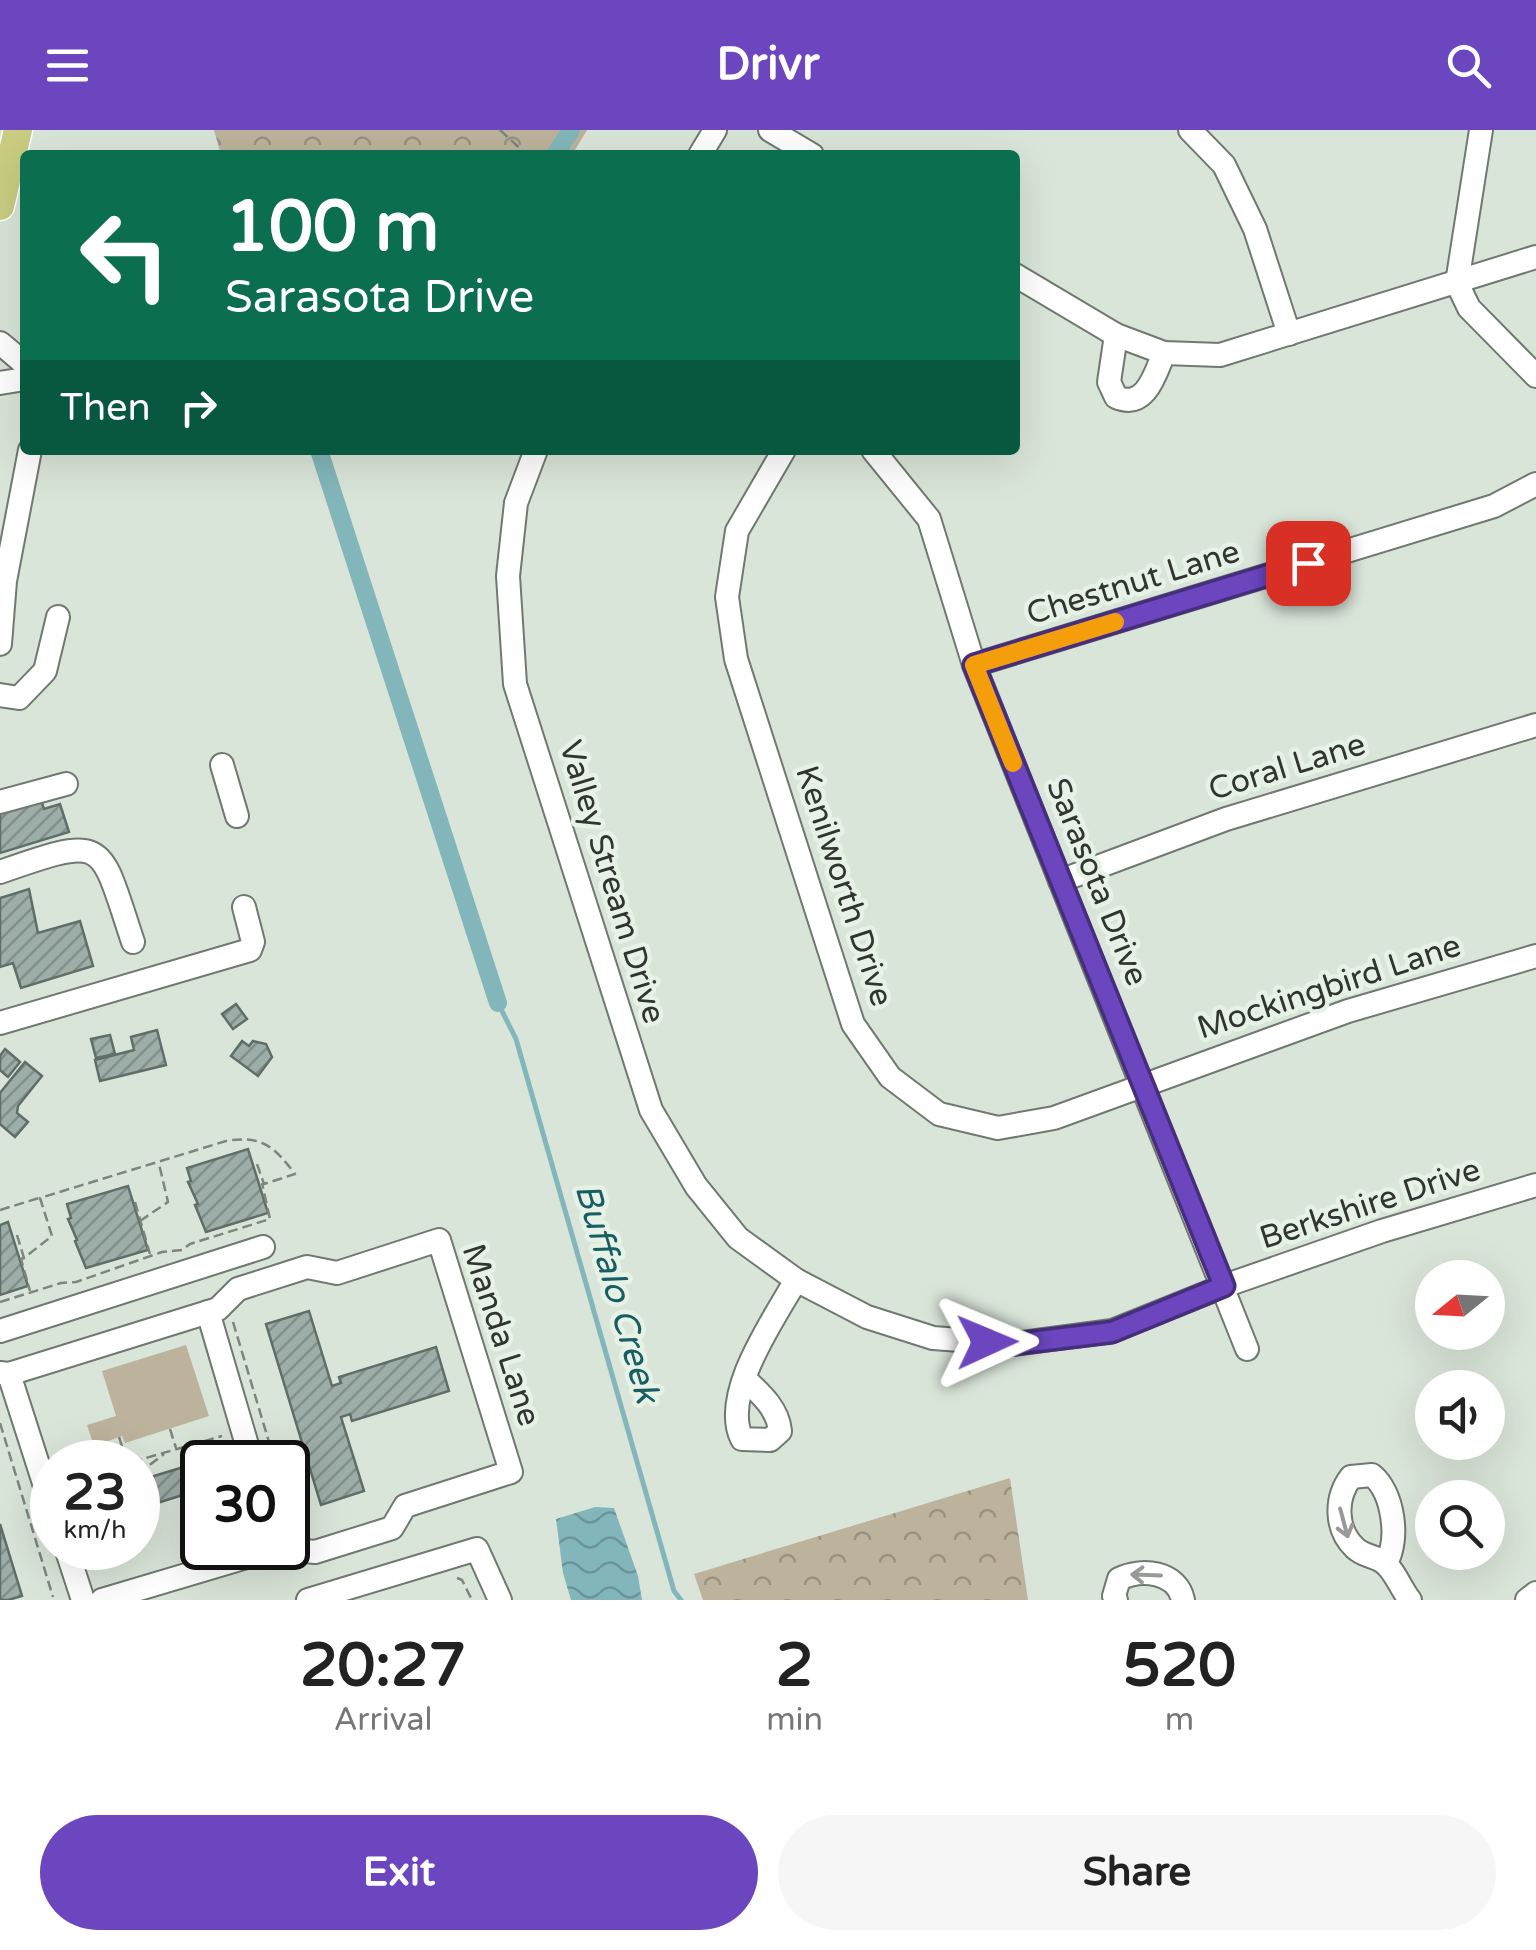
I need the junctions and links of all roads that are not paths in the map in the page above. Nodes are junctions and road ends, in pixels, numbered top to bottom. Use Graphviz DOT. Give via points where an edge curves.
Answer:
graph roads {
  1 [pos="18,130"];
  2 [pos="770,130"];
  3 [pos="1190,130"];
  4 [pos="1481,130"];
  5 [pos="804,150"];
  6 [pos="0,206"];
  7 [pos="1536,257"];
  8 [pos="1020,278"];
  9 [pos="1457,283"];
  10 [pos="1289,334"];
  11 [pos="1116,335"];
  12 [pos="0,343"];
  13 [pos="1164,353"];
  14 [pos="20,360"];
  15 [pos="1536,376"];
  16 [pos="29,455"];
  17 [pos="534,455"];
  18 [pos="781,455"];
  19 [pos="877,455"];
  20 [pos="1536,484"];
  21 [pos="58,617"];
  22 [pos="0,644"];
  23 [pos="974,665"];
  24 [pos="0,695"];
  25 [pos="1536,725"];
  26 [pos="222,765"];
  27 [pos="66,784"];
  28 [pos="0,802"];
  29 [pos="237,816"];
  30 [pos="0,872"];
  31 [pos="1060,881"];
  32 [pos="244,907"];
  33 [pos="133,942"];
  34 [pos="1536,956"];
  35 [pos="0,1024"];
  36 [pos="1144,1084"];
  37 [pos="1536,1185"];
  38 [pos="263,1248"];
  39 [pos="230,1258"];
  40 [pos="269,1279"];
  41 [pos="796,1280"];
  42 [pos="1224,1286"];
  43 [pos="208,1312"];
  44 [pos="0,1331"];
  45 [pos="1247,1349"];
  46 [pos="4,1373"];
  47 [pos="745,1379"];
  48 [pos="252,1440"];
  49 [pos="30,1446"];
  50 [pos="310,1551"];
  51 [pos="1386,1563"];
  52 [pos="73,1570"];
  53 [pos="203,1570"];
  54 [pos="1536,1593"];
  55 [pos="83,1600"];
  56 [pos="102,1600"];
  57 [pos="308,1600"];
  58 [pos="500,1600"];
  59 [pos="1116,1600"];
  60 [pos="1183,1600"];
  61 [pos="1410,1600"];
  62 [pos="1528,1600"];
  1 -- 6 [label="main road"];
  2 -- 5 [label="street"];
  3 -- 10 [label="street" via="1224,165 1255,229"];
  4 -- 9 [label="street"];
  7 -- 9 [label="street"];
  8 -- 11 [label="street"];
  9 -- 10 [label="street"];
  9 -- 15 [label="street" via="1468,308"];
  10 -- 13 [label="street" via="1220,355"];
  11 -- 13 [label="street"];
  11 -- 13 [label="street" via="1109,382 1116,397 1135,399 1151,386"];
  12 -- 14 [label="street"];
  16 -- 22 [label="street"];
  17 -- 41 [label="street, Valley Stream Drive" via="516,503 508,576 515,684 651,1110 696,1186 738,1238"];
  18 -- 36 [label="street, Kenilworth Drive" via="737,531 726,597 736,658 853,1024 890,1077 939,1114 998,1128 1054,1118"];
  19 -- 23 [label="street, Sarasota Drive" via="929,519"];
  20 -- 23 [label="street, Chestnut Lane" via="1494,506"];
  21 -- 24 [label="street" via="44,671 19,698"];
  23 -- 31 [label="street, Sarasota Drive"];
  25 -- 31 [label="street, Coral Lane" via="1226,819"];
  26 -- 29 [label="street"];
  27 -- 28 [label="street"];
  30 -- 33 [label="street" via="66,851 94,852 109,869"];
  31 -- 36 [label="street, Sarasota Drive"];
  32 -- 35 [label="street" via="254,942 250,950"];
  34 -- 36 [label="street, Mockingbird Lane" via="1348,1011"];
  36 -- 42 [label="street, Sarasota Drive"];
  37 -- 42 [label="street, Berkshire Drive"];
  38 -- 39 [label="street"];
  39 -- 40 [label="street"];
  39 -- 44 [label="street"];
  40 -- 43 [label="street, Manda Lane" via="238,1289"];
  40 -- 50 [label="street, Manda Lane" via="307,1267 336,1273 439,1240 511,1472 404,1506 392,1528"];
  41 -- 42 [label="street, Valley Stream Drive" via="867,1318 933,1338 1014,1344 1112,1332"];
  41 -- 47 [label="street"];
  42 -- 45 [label="street, Sarasota Drive"];
  43 -- 46 [label="street, Manda Lane"];
  43 -- 48 [label="street" via="253,1426"];
  46 -- 49 [label="street"];
  51 -- 61 [label="street"];
  52 -- 55 [label="street"];
  53 -- 56 [label="street, Manda Lane"];
  54 -- 62 [label="street"];
  57 -- 58 [label="street" via="478,1550"];
  60 -- 59 [label="street, one-way" via="1163,1576 1134,1572 1119,1579"];
}
